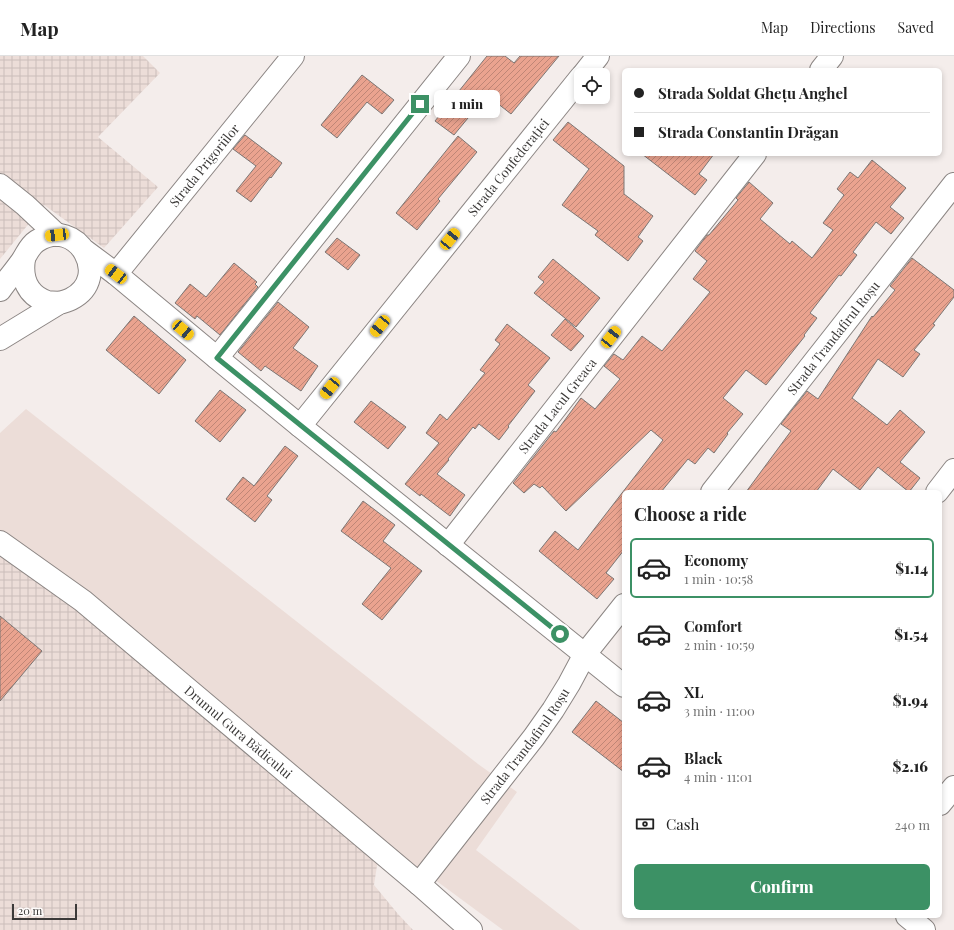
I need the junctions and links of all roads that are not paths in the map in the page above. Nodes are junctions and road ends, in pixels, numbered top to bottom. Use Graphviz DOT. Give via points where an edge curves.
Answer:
graph roads {
  1 [pos="293,56"];
  2 [pos="459,56"];
  3 [pos="598,56"];
  4 [pos="832,56"];
  5 [pos="588,68"];
  6 [pos="823,68"];
  7 [pos="574,86"];
  8 [pos="753,156"];
  9 [pos="954,184"];
  10 [pos="0,185"];
  11 [pos="57,235"];
  12 [pos="85,251"];
  13 [pos="24,259"];
  14 [pos="116,274"];
  15 [pos="86,284"];
  16 [pos="0,290"];
  17 [pos="59,303"];
  18 [pos="0,339"];
  19 [pos="217,358"];
  20 [pos="300,426"];
  21 [pos="954,470"];
  22 [pos="714,490"];
  23 [pos="938,490"];
  24 [pos="2,544"];
  25 [pos="448,545"];
  26 [pos="622,608"];
  27 [pos="585,654"];
  28 [pos="622,684"];
  29 [pos="954,787"];
  30 [pos="942,802"];
  31 [pos="419,884"];
  32 [pos="909,918"];
  33 [pos="471,930"];
  34 [pos="924,930"];
  1 -- 14 [label="street, Strada Prigoriilor"];
  2 -- 19 [label="street"];
  3 -- 5 [label="street, Strada Confederației"];
  4 -- 6 [label="street"];
  7 -- 20 [label="street, Strada Confederației"];
  8 -- 25 [label="street, Strada Lacul Greaca"];
  9 -- 22 [label="street, Strada Trandafirul Roșu"];
  10 -- 11 [label="street"];
  11 -- 12 [label="street" via="68,237"];
  11 -- 13 [label="street" via="36,242"];
  12 -- 14 [label="street"];
  12 -- 15 [label="street" via="90,273"];
  13 -- 16 [label="street"];
  13 -- 17 [label="street" via="22,269 29,290 48,302"];
  14 -- 15 [label="street"];
  14 -- 19 [label="street"];
  15 -- 17 [label="street" via="80,293 70,300"];
  17 -- 18 [label="street"];
  19 -- 20 [label="street"];
  20 -- 25 [label="street"];
  21 -- 23 [label="street"];
  24 -- 31 [label="street, Drumul Gura Bădicului" via="83,601"];
  25 -- 27 [label="street"];
  26 -- 27 [label="street, Strada Trandafirul Roșu"];
  27 -- 28 [label="street"];
  27 -- 31 [label="street, Strada Trandafirul Roșu" via="561,697 534,737"];
  29 -- 30 [label="street"];
  31 -- 33 [label="street, Drumul Gura Bădicului"];
  32 -- 34 [label="street"];
}
